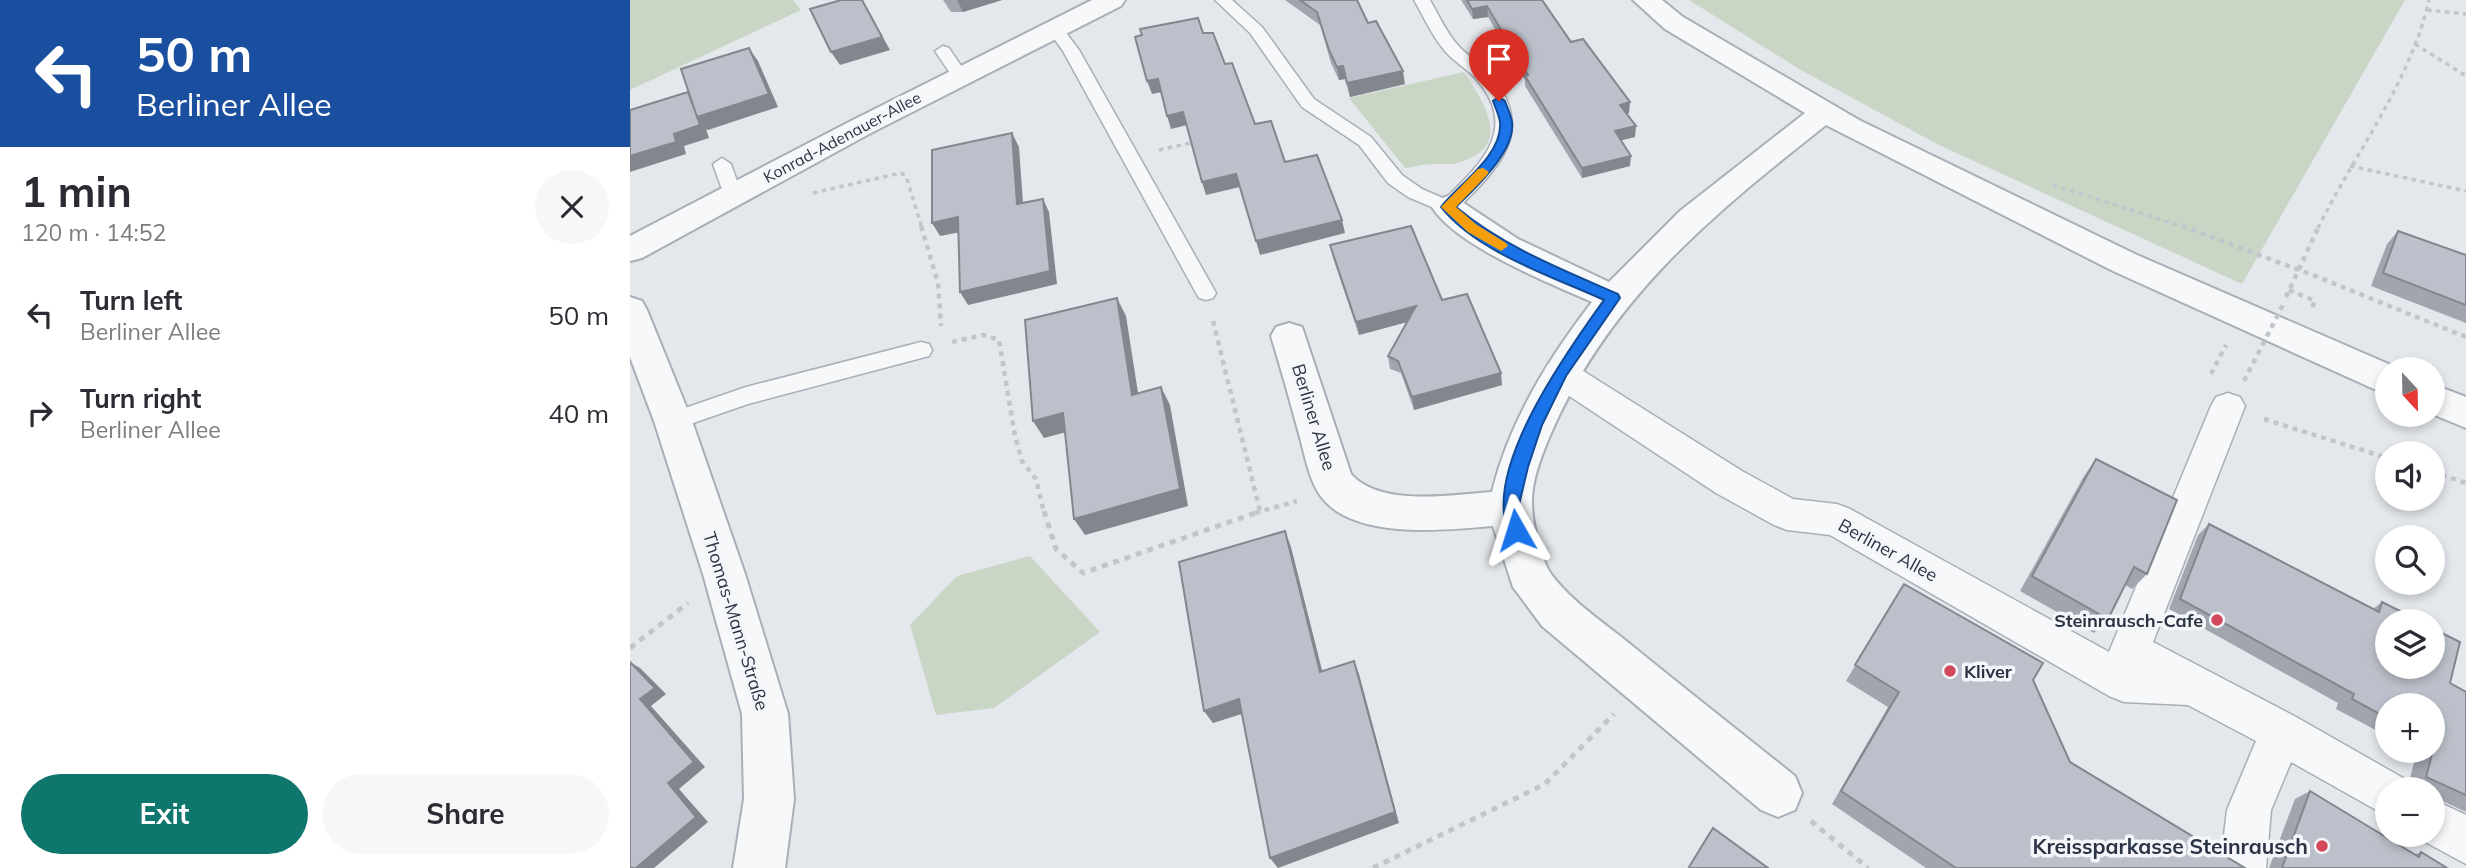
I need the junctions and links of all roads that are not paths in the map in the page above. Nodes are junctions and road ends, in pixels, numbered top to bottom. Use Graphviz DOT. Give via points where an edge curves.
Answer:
graph roads {
  1 [pos="1111,0"];
  2 [pos="1223,0"];
  3 [pos="1422,0"];
  4 [pos="1646,0"];
  5 [pos="1055,29"];
  6 [pos="943,51"];
  7 [pos="960,76"];
  8 [pos="1825,112"];
  9 [pos="722,164"];
  10 [pos="733,195"];
  11 [pos="1448,207"];
  12 [pos="630,250"];
  13 [pos="1206,293"];
  14 [pos="1613,298"];
  15 [pos="630,310"];
  16 [pos="1289,336"];
  17 [pos="921,350"];
  18 [pos="1560,373"];
  19 [pos="2375,374"];
  20 [pos="2231,388"];
  21 [pos="2445,403"];
  22 [pos="2466,412"];
  23 [pos="673,421"];
  24 [pos="1510,509"];
  25 [pos="2188,685"];
  26 [pos="2281,732"];
  27 [pos="2375,787"];
  28 [pos="1778,793"];
  29 [pos="2445,829"];
  30 [pos="2466,841"];
  31 [pos="759,868"];
  32 [pos="2243,868"];
  1 -- 5 [label="street, Konrad-Adenauer-Allee"];
  2 -- 11 [label="lane" via="1256,30 1308,103 1365,141 1395,179"];
  3 -- 11 [label="lane" via="1450,48 1486,80 1506,123 1503,141 1485,170"];
  4 -- 8 [label="street" via="1674,23"];
  5 -- 7 [label="street, Konrad-Adenauer-Allee"];
  5 -- 13 [label="lane"];
  6 -- 7 [label="lane"];
  7 -- 10 [label="street, Konrad-Adenauer-Allee"];
  8 -- 14 [label="street" via="1686,224"];
  8 -- 19 [label="street" via="2125,263"];
  9 -- 10 [label="lane"];
  10 -- 12 [label="street, Konrad-Adenauer-Allee"];
  11 -- 14 [label="street" via="1508,250"];
  14 -- 18 [label="street"];
  15 -- 23 [label="street, Thomas-Mann-Straße"];
  16 -- 24 [label="street, Berliner Allee" via="1338,489 1361,505 1394,512"];
  17 -- 23 [label="lane" via="746,396"];
  18 -- 24 [label="street" via="1534,425"];
  18 -- 25 [label="street, Berliner Allee" via="1787,514 1837,520 2124,682"];
  20 -- 25 [label="street, Berliner Allee" via="2129,651"];
  21 -- 22 [label="street"];
  23 -- 31 [label="street, Thomas-Mann-Straße" via="765,714 769,799"];
  24 -- 28 [label="street" via="1528,574 1558,613"];
  25 -- 26 [label="street, Berliner Allee"];
  26 -- 27 [label="street, Berliner Allee"];
  26 -- 32 [label="street" via="2249,810"];
  29 -- 30 [label="street"];
}
